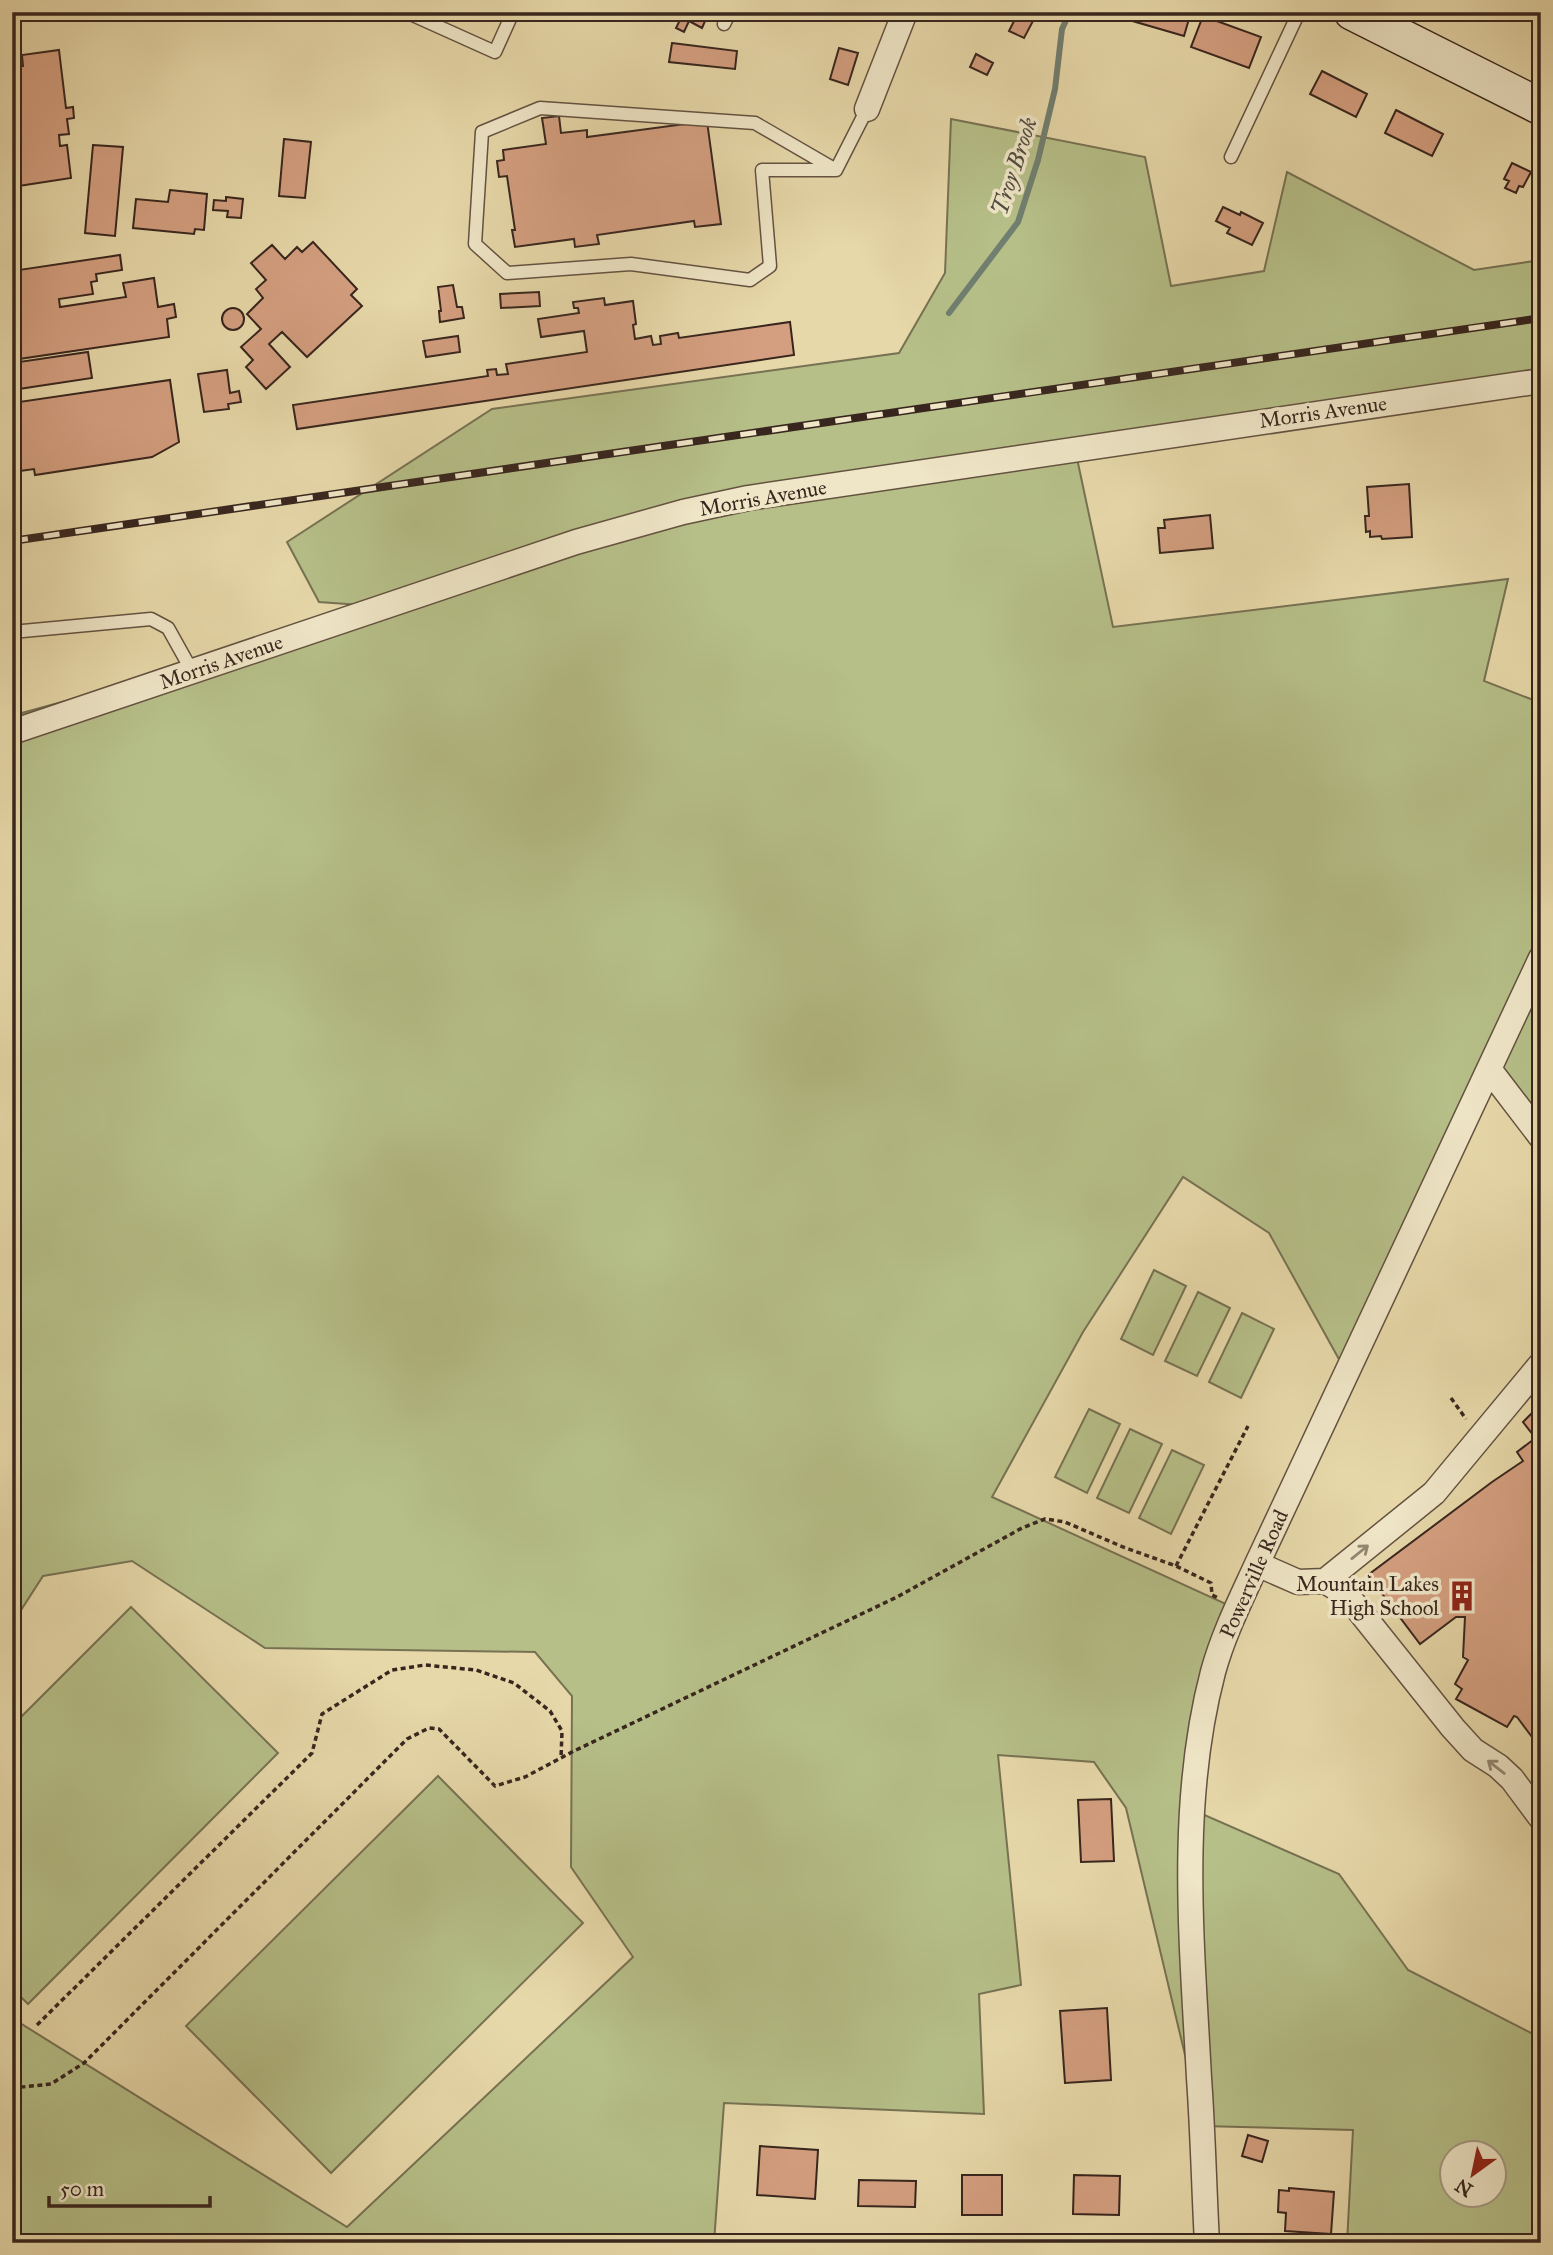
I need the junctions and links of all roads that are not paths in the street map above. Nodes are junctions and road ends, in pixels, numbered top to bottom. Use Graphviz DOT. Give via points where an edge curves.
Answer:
graph roads {
  1 [pos="406,12"];
  2 [pos="513,12"];
  3 [pos="905,12"];
  4 [pos="1299,12"];
  5 [pos="1361,13"];
  6 [pos="1541,107"];
  7 [pos="867,109"];
  8 [pos="1231,157"];
  9 [pos="836,170"];
  10 [pos="1541,381"];
  11 [pos="12,632"];
  12 [pos="192,671"];
  13 [pos="12,732"];
  14 [pos="1541,958"];
  15 [pos="1489,1069"];
  16 [pos="1541,1137"];
  17 [pos="1541,1364"];
  18 [pos="1257,1564"];
  19 [pos="1325,1581"];
  20 [pos="1541,1818"];
  21 [pos="1207,2243"];
  1 -- 2 [label="lane" via="495,52"];
  3 -- 7 [label="street"];
  4 -- 8 [label="lane"];
  5 -- 6 [label="street"];
  7 -- 9 [label="lane"];
  9 -- 9 [label="lane" via="762,170 769,266 750,280 631,264 507,273 475,244 482,132 540,108 755,123"];
  10 -- 12 [label="street, Morris Avenue" via="748,498 576,542"];
  11 -- 12 [label="lane" via="150,619 168,628"];
  12 -- 13 [label="street, Morris Avenue"];
  14 -- 15 [label="street, Powerville Road"];
  15 -- 16 [label="street"];
  15 -- 18 [label="street, Powerville Road"];
  19 -- 17 [label="street, one-way" via="1434,1493"];
  18 -- 19 [label="street" via="1298,1582"];
  18 -- 21 [label="street, Powerville Road" via="1213,1670 1193,1793 1189,1872"];
  20 -- 19 [label="street, one-way" via="1511,1779 1453,1728 1346,1594"];
}
